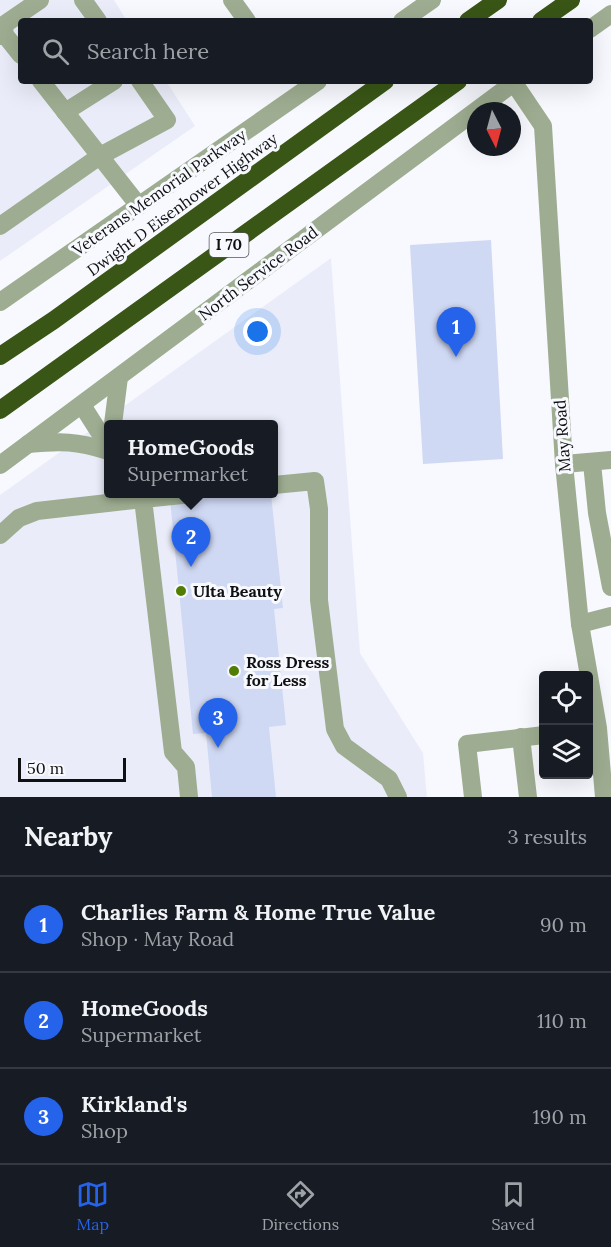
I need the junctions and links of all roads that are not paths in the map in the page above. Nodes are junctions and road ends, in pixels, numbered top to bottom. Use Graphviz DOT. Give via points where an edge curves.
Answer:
graph roads {
  1 [pos="40,0"];
  2 [pos="83,0"];
  3 [pos="232,0"];
  4 [pos="432,0"];
  5 [pos="498,0"];
  6 [pos="571,0"];
  7 [pos="96,18"];
  8 [pos="245,18"];
  9 [pos="406,18"];
  10 [pos="472,18"];
  11 [pos="546,18"];
  12 [pos="2,35"];
  13 [pos="18,52"];
  14 [pos="43,84"];
  15 [pos="109,84"];
  16 [pos="142,84"];
  17 [pos="381,84"];
  18 [pos="454,84"];
  19 [pos="512,84"];
  20 [pos="516,84"];
  21 [pos="293,88"];
  22 [pos="66,112"];
  23 [pos="100,156"];
  24 [pos="139,206"];
  25 [pos="0,226"];
  26 [pos="3,294"];
  27 [pos="0,356"];
  28 [pos="119,377"];
  29 [pos="81,405"];
  30 [pos="0,410"];
  31 [pos="114,420"];
  32 [pos="104,440"];
  33 [pos="28,444"];
  34 [pos="104,450"];
  35 [pos="611,460"];
  36 [pos="592,463"];
  37 [pos="564,464"];
  38 [pos="0,465"];
  39 [pos="278,485"];
  40 [pos="127,498"];
  41 [pos="141,498"];
  42 [pos="0,535"];
  43 [pos="611,587"];
  44 [pos="611,616"];
  45 [pos="580,624"];
  46 [pos="593,725"];
  47 [pos="593,729"];
  48 [pos="539,735"];
  49 [pos="521,737"];
  50 [pos="606,769"];
  51 [pos="189,797"];
  52 [pos="398,797"];
  53 [pos="473,797"];
  54 [pos="528,797"];
  55 [pos="604,797"];
  1 -- 12 [label="street" via="5,24"];
  2 -- 7 [label="street"];
  3 -- 8 [label="street"];
  4 -- 9 [label="street"];
  5 -- 10 [label="highway"];
  6 -- 11 [label="highway"];
  12 -- 13 [label="street"];
  14 -- 22 [label="street"];
  15 -- 22 [label="street"];
  16 -- 23 [label="street" via="167,120"];
  17 -- 27 [label="highway, Dwight D Eisenhower Highway / I 70"];
  18 -- 30 [label="highway, I 70"];
  19 -- 28 [label="street, North Service Road"];
  20 -- 37 [label="street, May Road" via="543,126"];
  21 -- 24 [label="street, Veterans Memorial Parkway"];
  22 -- 23 [label="street"];
  23 -- 24 [label="street"];
  23 -- 25 [label="street"];
  24 -- 26 [label="street, Veterans Memorial Parkway"];
  28 -- 29 [label="street, North Service Road"];
  28 -- 31 [label="street"];
  29 -- 32 [label="street"];
  29 -- 33 [label="street, North Service Road"];
  33 -- 34 [label="street" via="66,441"];
  33 -- 38 [label="street, North Service Road"];
  35 -- 36 [label="street"];
  36 -- 37 [label="street"];
  36 -- 43 [label="street"];
  37 -- 45 [label="street, May Road"];
  39 -- 52 [label="street" via="315,481 320,600 335,729 344,746 389,779"];
  40 -- 42 [label="street" via="37,511 19,518"];
  41 -- 51 [label="street" via="173,752 186,767"];
  44 -- 45 [label="street"];
  45 -- 46 [label="street, May Road"];
  47 -- 50 [label="street, May Road"];
  48 -- 49 [label="street"];
  49 -- 53 [label="street" via="467,744"];
  49 -- 54 [label="street"];
  50 -- 55 [label="street, May Road"];
}
